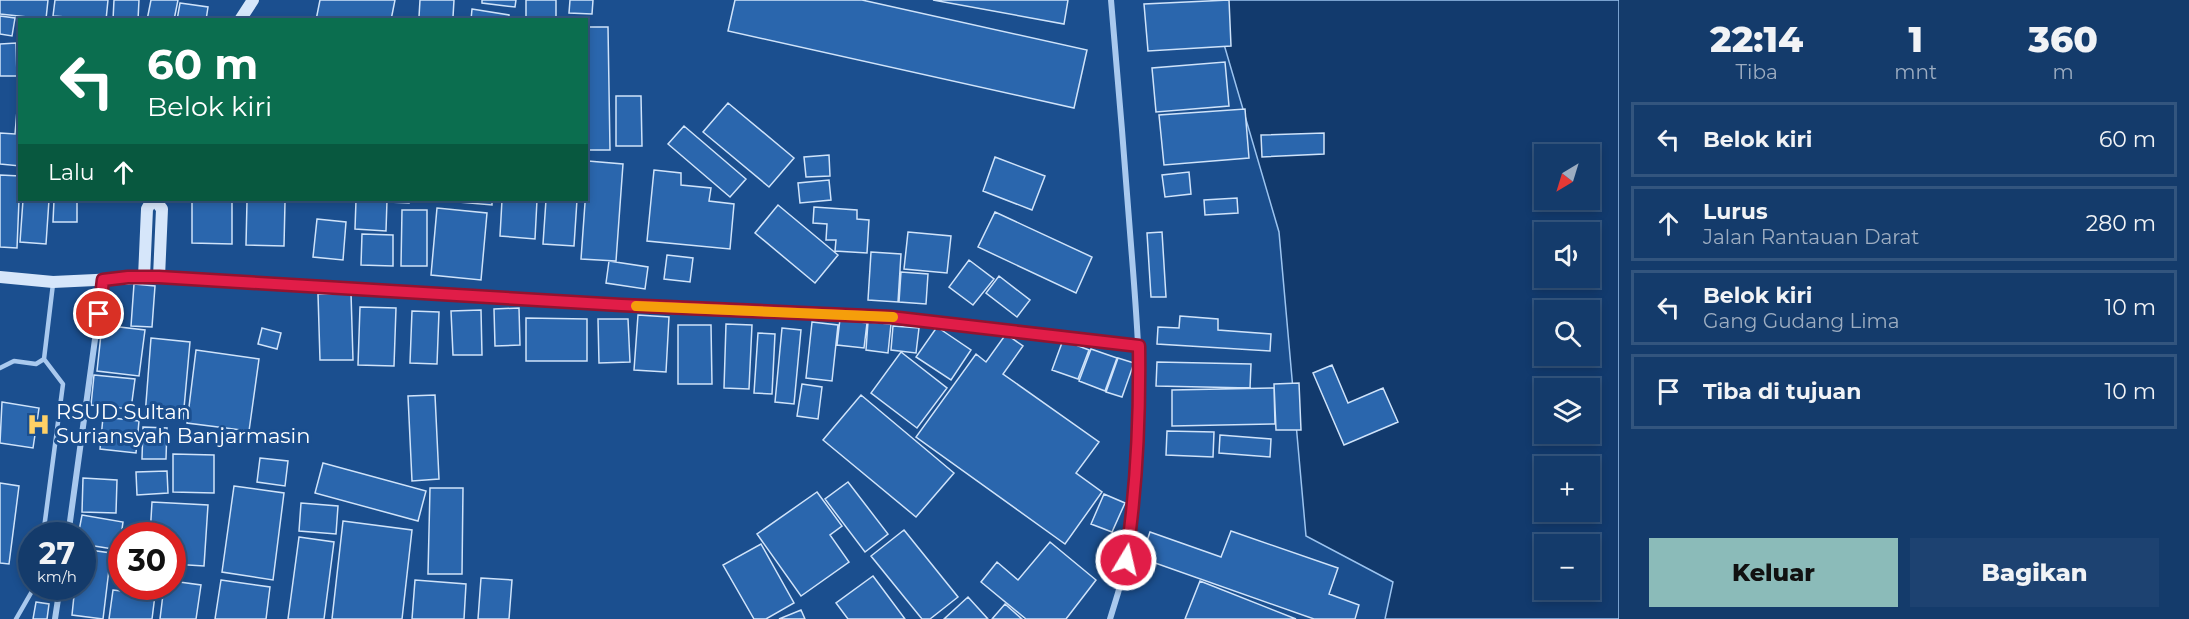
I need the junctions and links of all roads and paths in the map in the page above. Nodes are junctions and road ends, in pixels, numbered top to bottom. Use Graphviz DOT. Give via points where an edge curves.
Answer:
graph roads {
  1 [pos="253,0"];
  2 [pos="1111,0"];
  3 [pos="241,18"];
  4 [pos="153,201"];
  5 [pos="155,201"];
  6 [pos="0,277"];
  7 [pos="144,277"];
  8 [pos="159,277"];
  9 [pos="103,280"];
  10 [pos="53,282"];
  11 [pos="1139,346"];
  12 [pos="45,359"];
  13 [pos="0,368"];
  14 [pos="45,522"];
  15 [pos="70,522"];
  16 [pos="27,600"];
  17 [pos="58,600"];
  18 [pos="16,619"];
  19 [pos="55,619"];
  20 [pos="1110,619"];
  1 -- 3 [label="street"];
  2 -- 11 [label="street"];
  4 -- 7 [label="street" via="147,209"];
  5 -- 8 [label="street" via="162,209"];
  6 -- 10 [label="street"];
  7 -- 8 [label="street"];
  7 -- 9 [label="street"];
  8 -- 11 [label="street" via="609,305 890,317"];
  9 -- 10 [label="street"];
  9 -- 15 [label="street"];
  10 -- 12 [label="lane"];
  11 -- 20 [label="street" via="1141,428 1135,500 1126,560"];
  12 -- 13 [label="lane" via="36,364 14,362"];
  12 -- 14 [label="lane" via="63,384"];
  16 -- 18 [label="lane"];
  17 -- 19 [label="street"];
}
